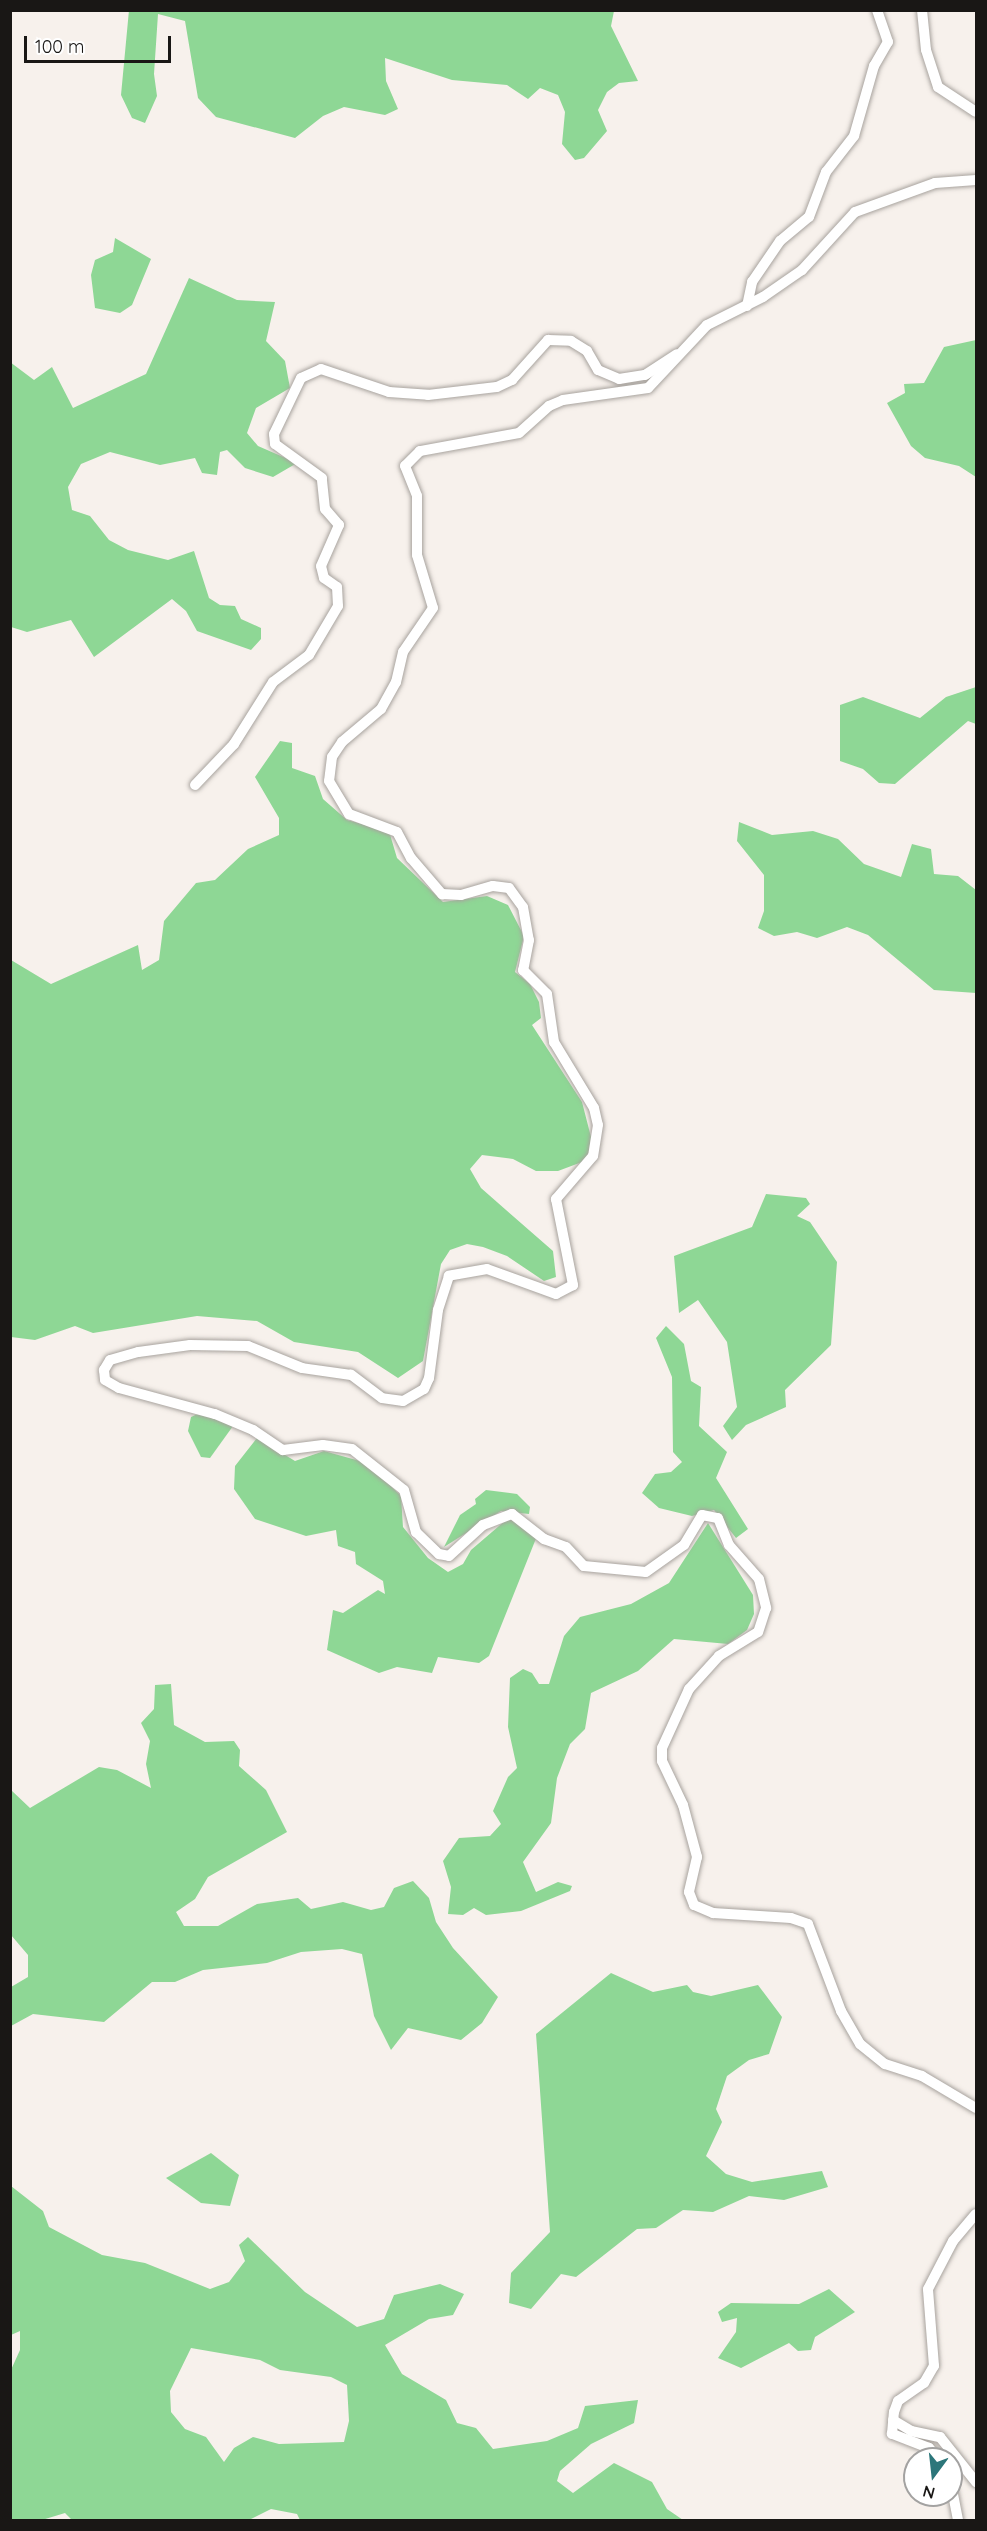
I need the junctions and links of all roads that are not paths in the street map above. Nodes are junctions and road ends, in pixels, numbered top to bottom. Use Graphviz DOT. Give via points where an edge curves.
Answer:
graph roads {
  1 [pos="877,10"];
  2 [pos="922,10"];
  3 [pos="976,112"];
  4 [pos="976,180"];
  5 [pos="747,306"];
  6 [pos="680,352"];
  7 [pos="195,785"];
  8 [pos="976,2108"];
  9 [pos="976,2214"];
  10 [pos="893,2420"];
  11 [pos="926,2447"];
  12 [pos="976,2482"];
  1 -- 5 [label="street" via="888,42 874,66 854,136 826,172 809,217 780,241 752,282"];
  2 -- 3 [label="street" via="926,50 938,87"];
  4 -- 5 [label="street" via="935,183 866,206 802,270"];
  5 -- 6 [label="street" via="707,325"];
  6 -- 7 [label="street" via="645,375 620,379 598,370 587,351 572,341 548,340 512,380 497,387 428,395 389,392 321,369 301,378 274,434 275,444 322,478 325,510 339,525 321,566 324,578 337,586 338,606 309,655 273,682 234,744"];
  6 -- 8 [label="street" via="671,368 648,388 563,400 508,438 460,442 408,458 406,474 419,512 417,555 433,608 403,652 396,682 381,709 342,742 328,770 333,792 349,814 397,832 411,858 442,894 462,895 493,886 510,888 523,907 530,940 523,970 527,979 547,994 554,1042 594,1108 598,1125 593,1156 556,1199 573,1285 556,1294 487,1269 449,1276 438,1310 429,1378 424,1389 403,1401 382,1398 362,1380 336,1370 302,1368 236,1345 190,1345 110,1360 105,1380 119,1388 215,1414 283,1450 323,1444 352,1449 404,1490 416,1532 439,1554 449,1556 483,1525 512,1514 544,1539 566,1547 584,1566 646,1572 684,1545 702,1515 718,1518 729,1545 759,1579 766,1608 758,1632 719,1656 689,1689 662,1748 662,1761 679,1793 695,1848 697,1866 689,1892 694,1905 713,1913 791,1918 807,1924 841,2010 860,2044 885,2064 922,2076"];
  9 -- 10 [label="street" via="953,2241 928,2289 934,2366 924,2384 898,2401"];
  10 -- 11 [label="street" via="892,2434"];
  10 -- 12 [label="street" via="911,2431 940,2438"];
}
